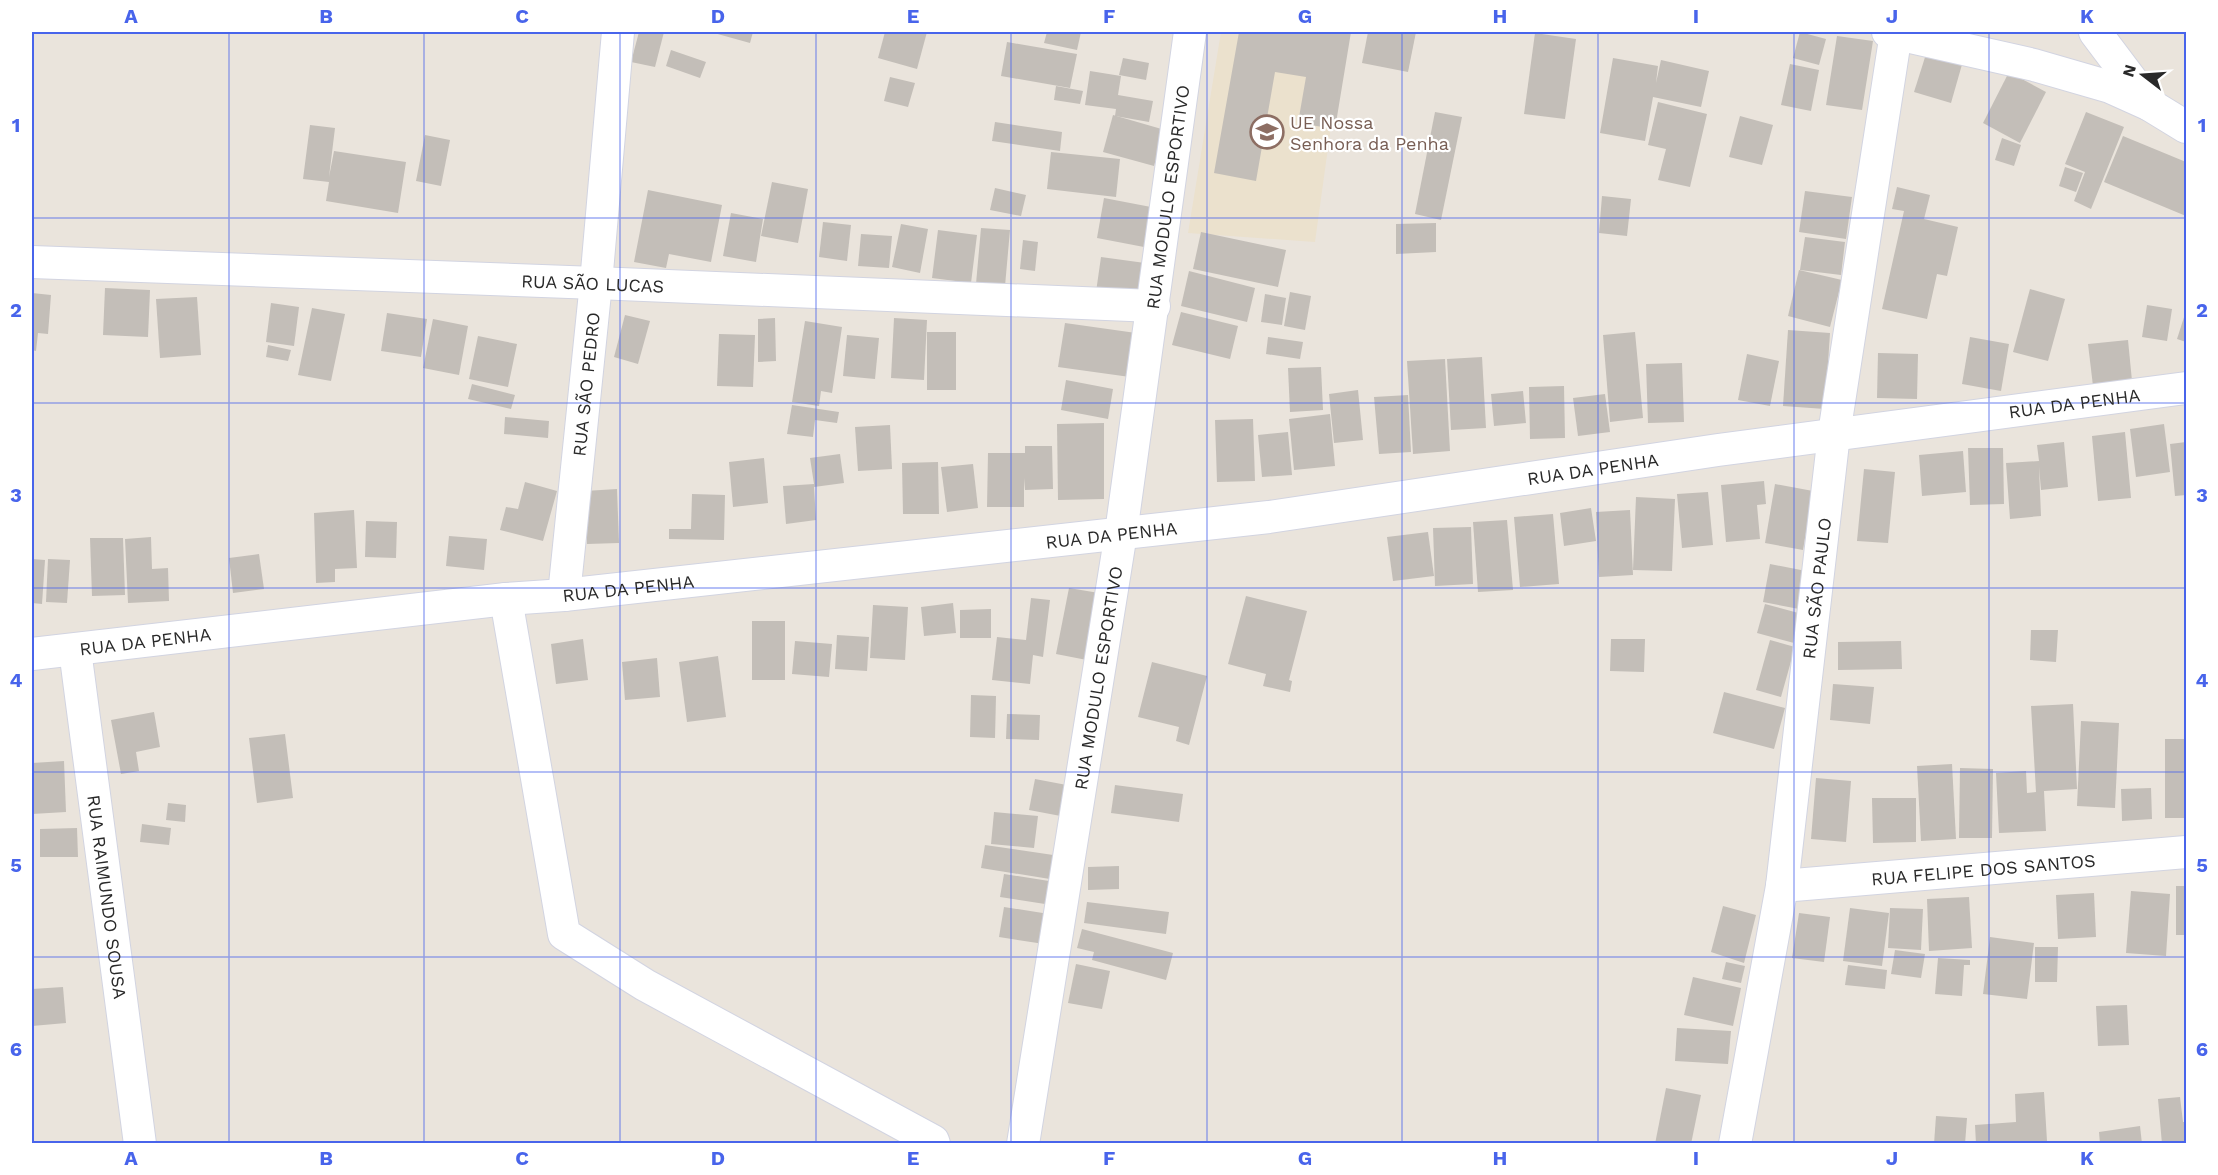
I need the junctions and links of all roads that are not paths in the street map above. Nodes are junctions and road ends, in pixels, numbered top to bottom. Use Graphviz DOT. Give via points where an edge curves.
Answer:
graph roads {
  1 [pos="618,32"];
  2 [pos="1190,32"];
  3 [pos="1892,32"];
  4 [pos="2095,32"];
  5 [pos="2150,105"];
  6 [pos="2187,127"];
  7 [pos="32,262"];
  8 [pos="596,283"];
  9 [pos="1154,306"];
  10 [pos="2187,388"];
  11 [pos="1834,434"];
  12 [pos="1121,533"];
  13 [pos="564,595"];
  14 [pos="506,599"];
  15 [pos="75,650"];
  16 [pos="32,654"];
  17 [pos="2187,852"];
  18 [pos="1782,886"];
  19 [pos="140,1143"];
  20 [pos="934,1143"];
  21 [pos="1023,1143"];
  22 [pos="1735,1143"];
  1 -- 8 [label="street, RUA SÃO PEDRO"];
  2 -- 9 [label="street, RUA MODULO ESPORTIVO"];
  3 -- 5 [label="street" via="2110,87"];
  3 -- 11 [label="street, RUA SÃO PAULO"];
  4 -- 5 [label="street"];
  5 -- 6 [label="street"];
  7 -- 8 [label="street, RUA SÃO LUCAS"];
  8 -- 9 [label="street, RUA SÃO LUCAS"];
  8 -- 13 [label="street, RUA SÃO PEDRO"];
  9 -- 12 [label="street, RUA MODULO ESPORTIVO"];
  10 -- 11 [label="street, RUA DA PENHA"];
  11 -- 12 [label="street, RUA DA PENHA" via="1358,505"];
  11 -- 18 [label="street, RUA SÃO PAULO"];
  12 -- 13 [label="street, RUA DA PENHA"];
  12 -- 21 [label="street, RUA MODULO ESPORTIVO"];
  13 -- 14 [label="street, RUA DA PENHA"];
  14 -- 15 [label="street, RUA DA PENHA"];
  14 -- 20 [label="street" via="564,934 645,985"];
  15 -- 16 [label="street, RUA DA PENHA"];
  15 -- 19 [label="street, RUA RAIMUNDO SOUSA"];
  17 -- 18 [label="street, RUA FELIPE DOS SANTOS"];
  18 -- 22 [label="street, RUA SÃO PAULO"];
}
